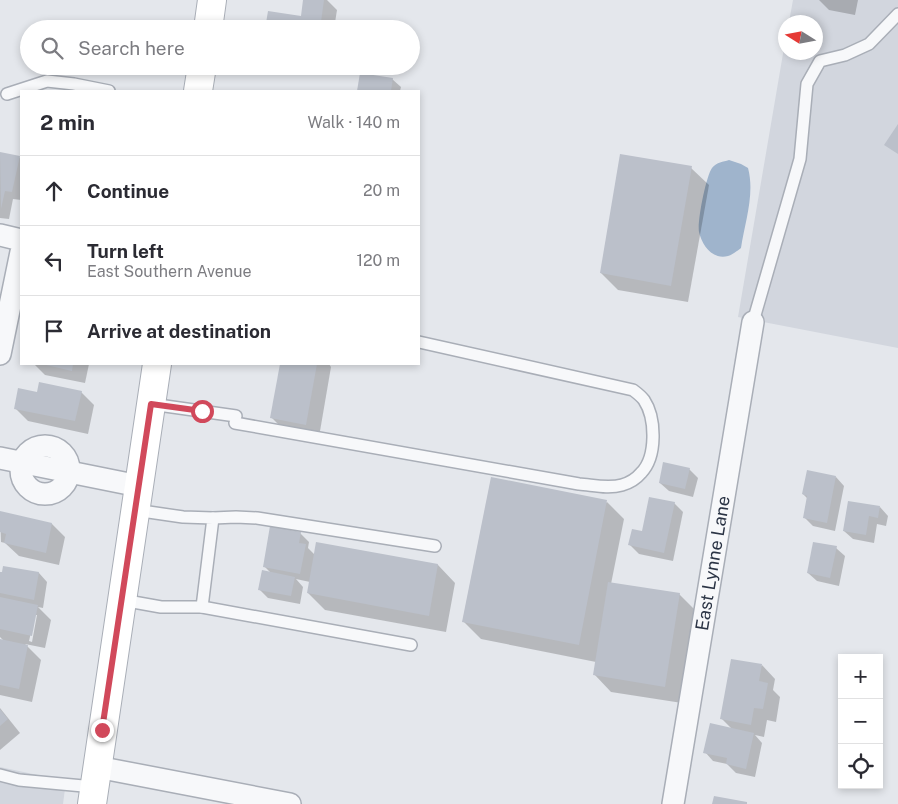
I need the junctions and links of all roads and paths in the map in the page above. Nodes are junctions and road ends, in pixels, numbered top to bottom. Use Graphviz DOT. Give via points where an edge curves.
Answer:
graph roads {
  1 [pos="212,0"];
  2 [pos="898,14"];
  3 [pos="209,20"];
  4 [pos="201,75"];
  5 [pos="104,90"];
  6 [pos="198,90"];
  7 [pos="7,94"];
  8 [pos="0,235"];
  9 [pos="20,240"];
  10 [pos="20,257"];
  11 [pos="753,322"];
  12 [pos="420,342"];
  13 [pos="0,354"];
  14 [pos="157,365"];
  15 [pos="151,404"];
  16 [pos="0,458"];
  17 [pos="22,462"];
  18 [pos="70,472"];
  19 [pos="137,498"];
  20 [pos="213,518"];
  21 [pos="435,546"];
  22 [pos="122,600"];
  23 [pos="202,607"];
  24 [pos="410,645"];
  25 [pos="0,776"];
  26 [pos="94,786"];
  27 [pos="290,804"];
  28 [pos="673,804"];
  1 -- 3 [label="main road"];
  2 -- 11 [label="lane" via="869,44 845,55 820,61 807,84 800,159"];
  4 -- 6 [label="main road"];
  5 -- 7 [label="lane" via="47,81"];
  8 -- 9 [label="street"];
  10 -- 13 [label="street"];
  11 -- 28 [label="street, East Lynne Lane"];
  12 -- 15 [label="lane" via="633,390 643,398 653,428 648,461 642,472 620,486 579,484"];
  14 -- 15 [label="main road"];
  15 -- 19 [label="main road"];
  16 -- 17 [label="street"];
  17 -- 18 [label="street" via="31,450 46,445 61,451"];
  17 -- 18 [label="street" via="22,479 33,491 41,494 57,492 68,480"];
  18 -- 19 [label="street"];
  19 -- 20 [label="lane" via="184,517"];
  19 -- 22 [label="main road"];
  20 -- 21 [label="lane" via="257,518"];
  20 -- 23 [label="lane"];
  22 -- 23 [label="lane" via="161,607"];
  22 -- 26 [label="main road"];
  23 -- 24 [label="lane"];
  25 -- 26 [label="lane"];
  26 -- 27 [label="street"];
}
